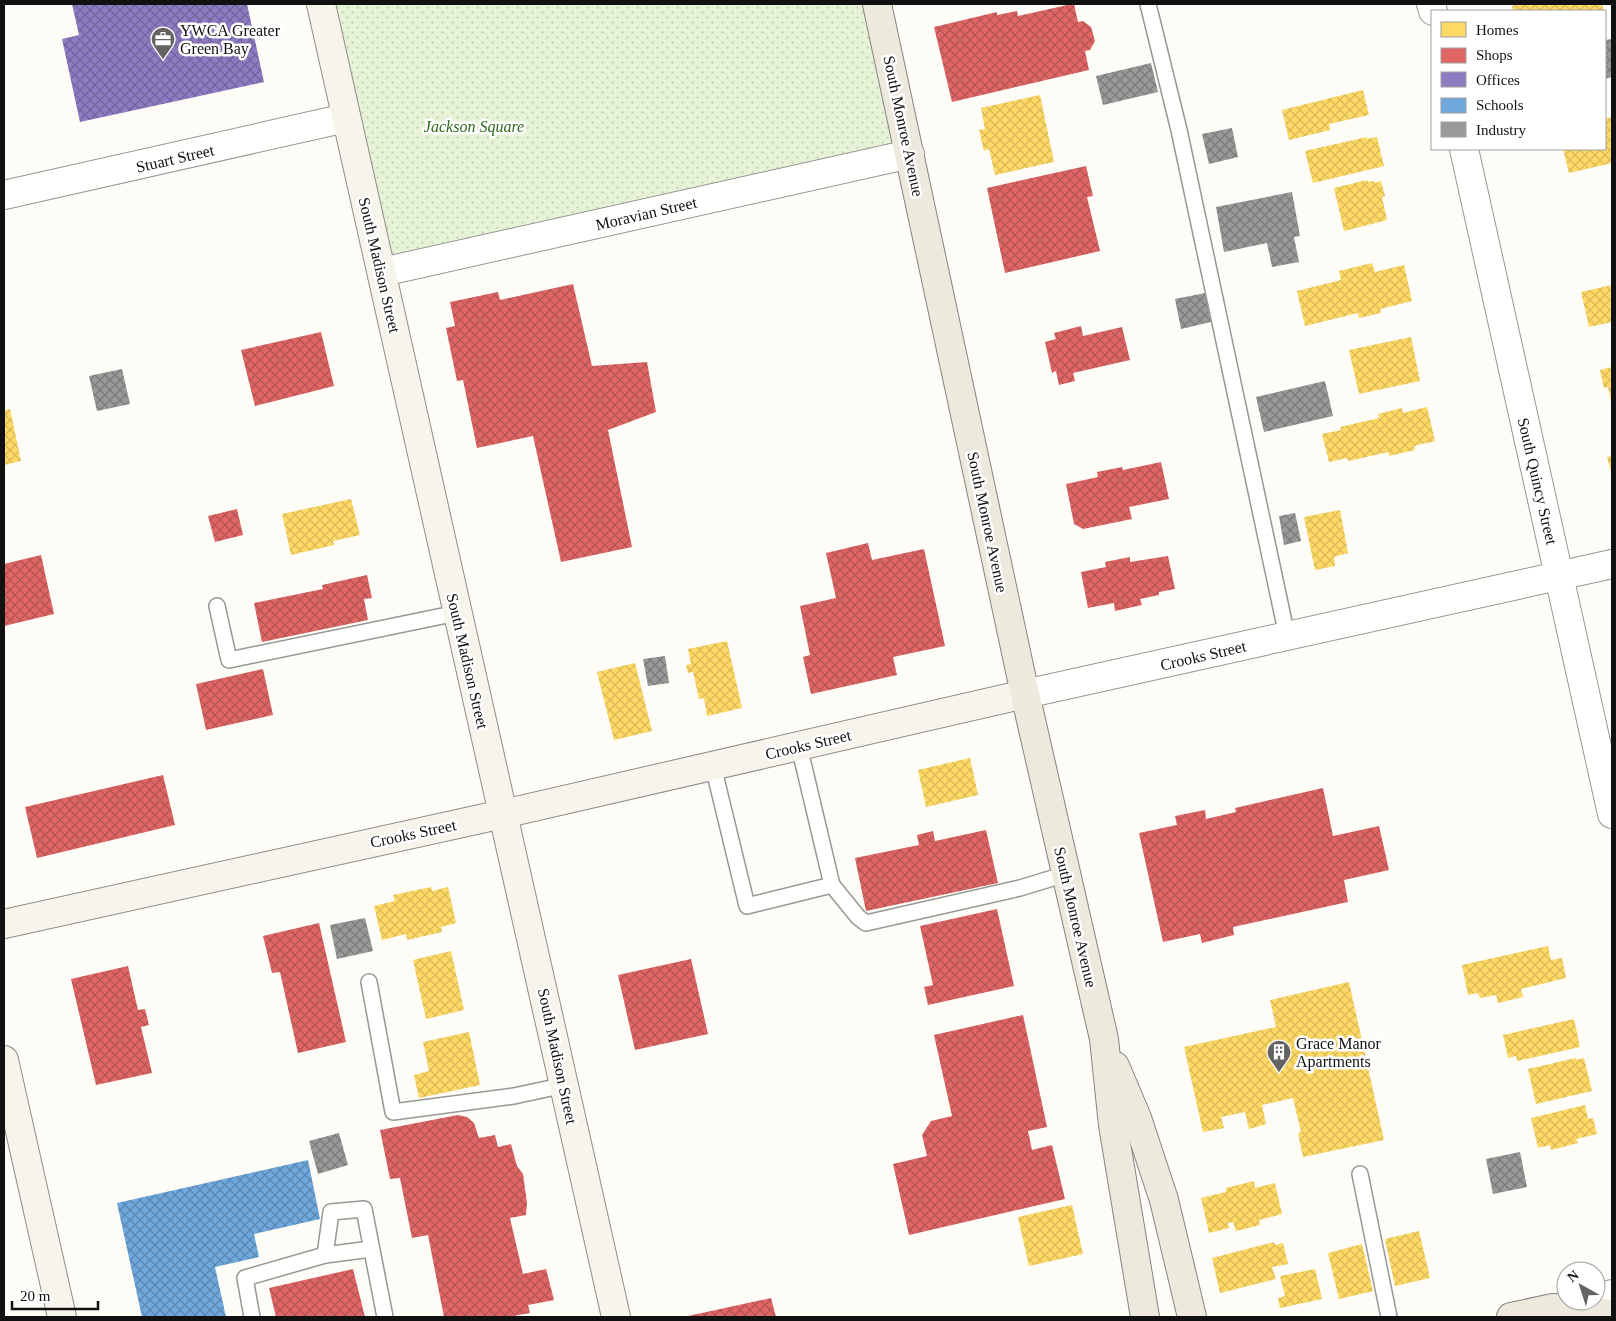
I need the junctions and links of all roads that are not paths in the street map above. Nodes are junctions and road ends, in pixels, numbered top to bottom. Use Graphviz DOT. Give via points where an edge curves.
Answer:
graph roads {
  1 [pos="321,4"];
  2 [pos="877,4"];
  3 [pos="1148,4"];
  4 [pos="346,118"];
  5 [pos="1464,150"];
  6 [pos="910,154"];
  7 [pos="4,195"];
  8 [pos="382,272"];
  9 [pos="1612,564"];
  10 [pos="1559,576"];
  11 [pos="218,606"];
  12 [pos="457,613"];
  13 [pos="1287,636"];
  14 [pos="1024,694"];
  15 [pos="799,746"];
  16 [pos="713,766"];
  17 [pos="503,814"];
  18 [pos="1612,814"];
  19 [pos="1066,874"];
  20 [pos="832,885"];
  21 [pos="4,924"];
  22 [pos="369,982"];
  23 [pos="1104,1039"];
  24 [pos="4,1060"];
  25 [pos="565,1085"];
  26 [pos="1360,1174"];
  27 [pos="371,1249"];
  28 [pos="325,1255"];
  29 [pos="1556,1308"];
  30 [pos="1530,1314"];
  31 [pos="1612,1314"];
  32 [pos="62,1317"];
  33 [pos="252,1317"];
  34 [pos="385,1317"];
  35 [pos="616,1317"];
  36 [pos="1145,1317"];
  37 [pos="1192,1317"];
  38 [pos="1389,1317"];
  1 -- 4 [label="main road, South Madison Street"];
  2 -- 6 [label="main road, South Monroe Avenue"];
  3 -- 13 [label="lane" via="1179,130"];
  4 -- 7 [label="street, Stuart Street"];
  4 -- 8 [label="main road, South Madison Street"];
  5 -- 10 [label="street, South Quincy Street"];
  6 -- 8 [label="street, Moravian Street"];
  6 -- 14 [label="main road, South Monroe Avenue"];
  8 -- 12 [label="main road, South Madison Street"];
  9 -- 10 [label="street, Crooks Street"];
  10 -- 13 [label="street, Crooks Street"];
  10 -- 18 [label="street, South Quincy Street"];
  11 -- 12 [label="lane" via="229,660"];
  12 -- 17 [label="main road, South Madison Street"];
  13 -- 14 [label="street, Crooks Street"];
  14 -- 15 [label="main road, Crooks Street"];
  14 -- 19 [label="main road, South Monroe Avenue"];
  15 -- 16 [label="main road, Crooks Street"];
  15 -- 20 [label="lane"];
  16 -- 17 [label="main road, Crooks Street"];
  16 -- 20 [label="lane" via="747,906"];
  17 -- 21 [label="main road, Crooks Street"];
  17 -- 25 [label="main road, South Madison Street"];
  19 -- 20 [label="lane" via="1020,888 866,923"];
  19 -- 23 [label="main road, South Monroe Avenue"];
  22 -- 25 [label="lane" via="392,1112 514,1096"];
  23 -- 36 [label="main road, South Monroe Avenue" via="1113,1125"];
  23 -- 37 [label="main road, South Monroe Avenue" via="1137,1118 1164,1200"];
  24 -- 32 [label="main road"];
  25 -- 35 [label="main road, South Madison Street"];
  26 -- 38 [label="lane"];
  27 -- 28 [label="lane"];
  27 -- 28 [label="lane" via="364,1209 331,1212"];
  27 -- 34 [label="lane"];
  28 -- 33 [label="lane" via="245,1278"];
  29 -- 30 [label="street"];
  30 -- 31 [label="main road"];
}
